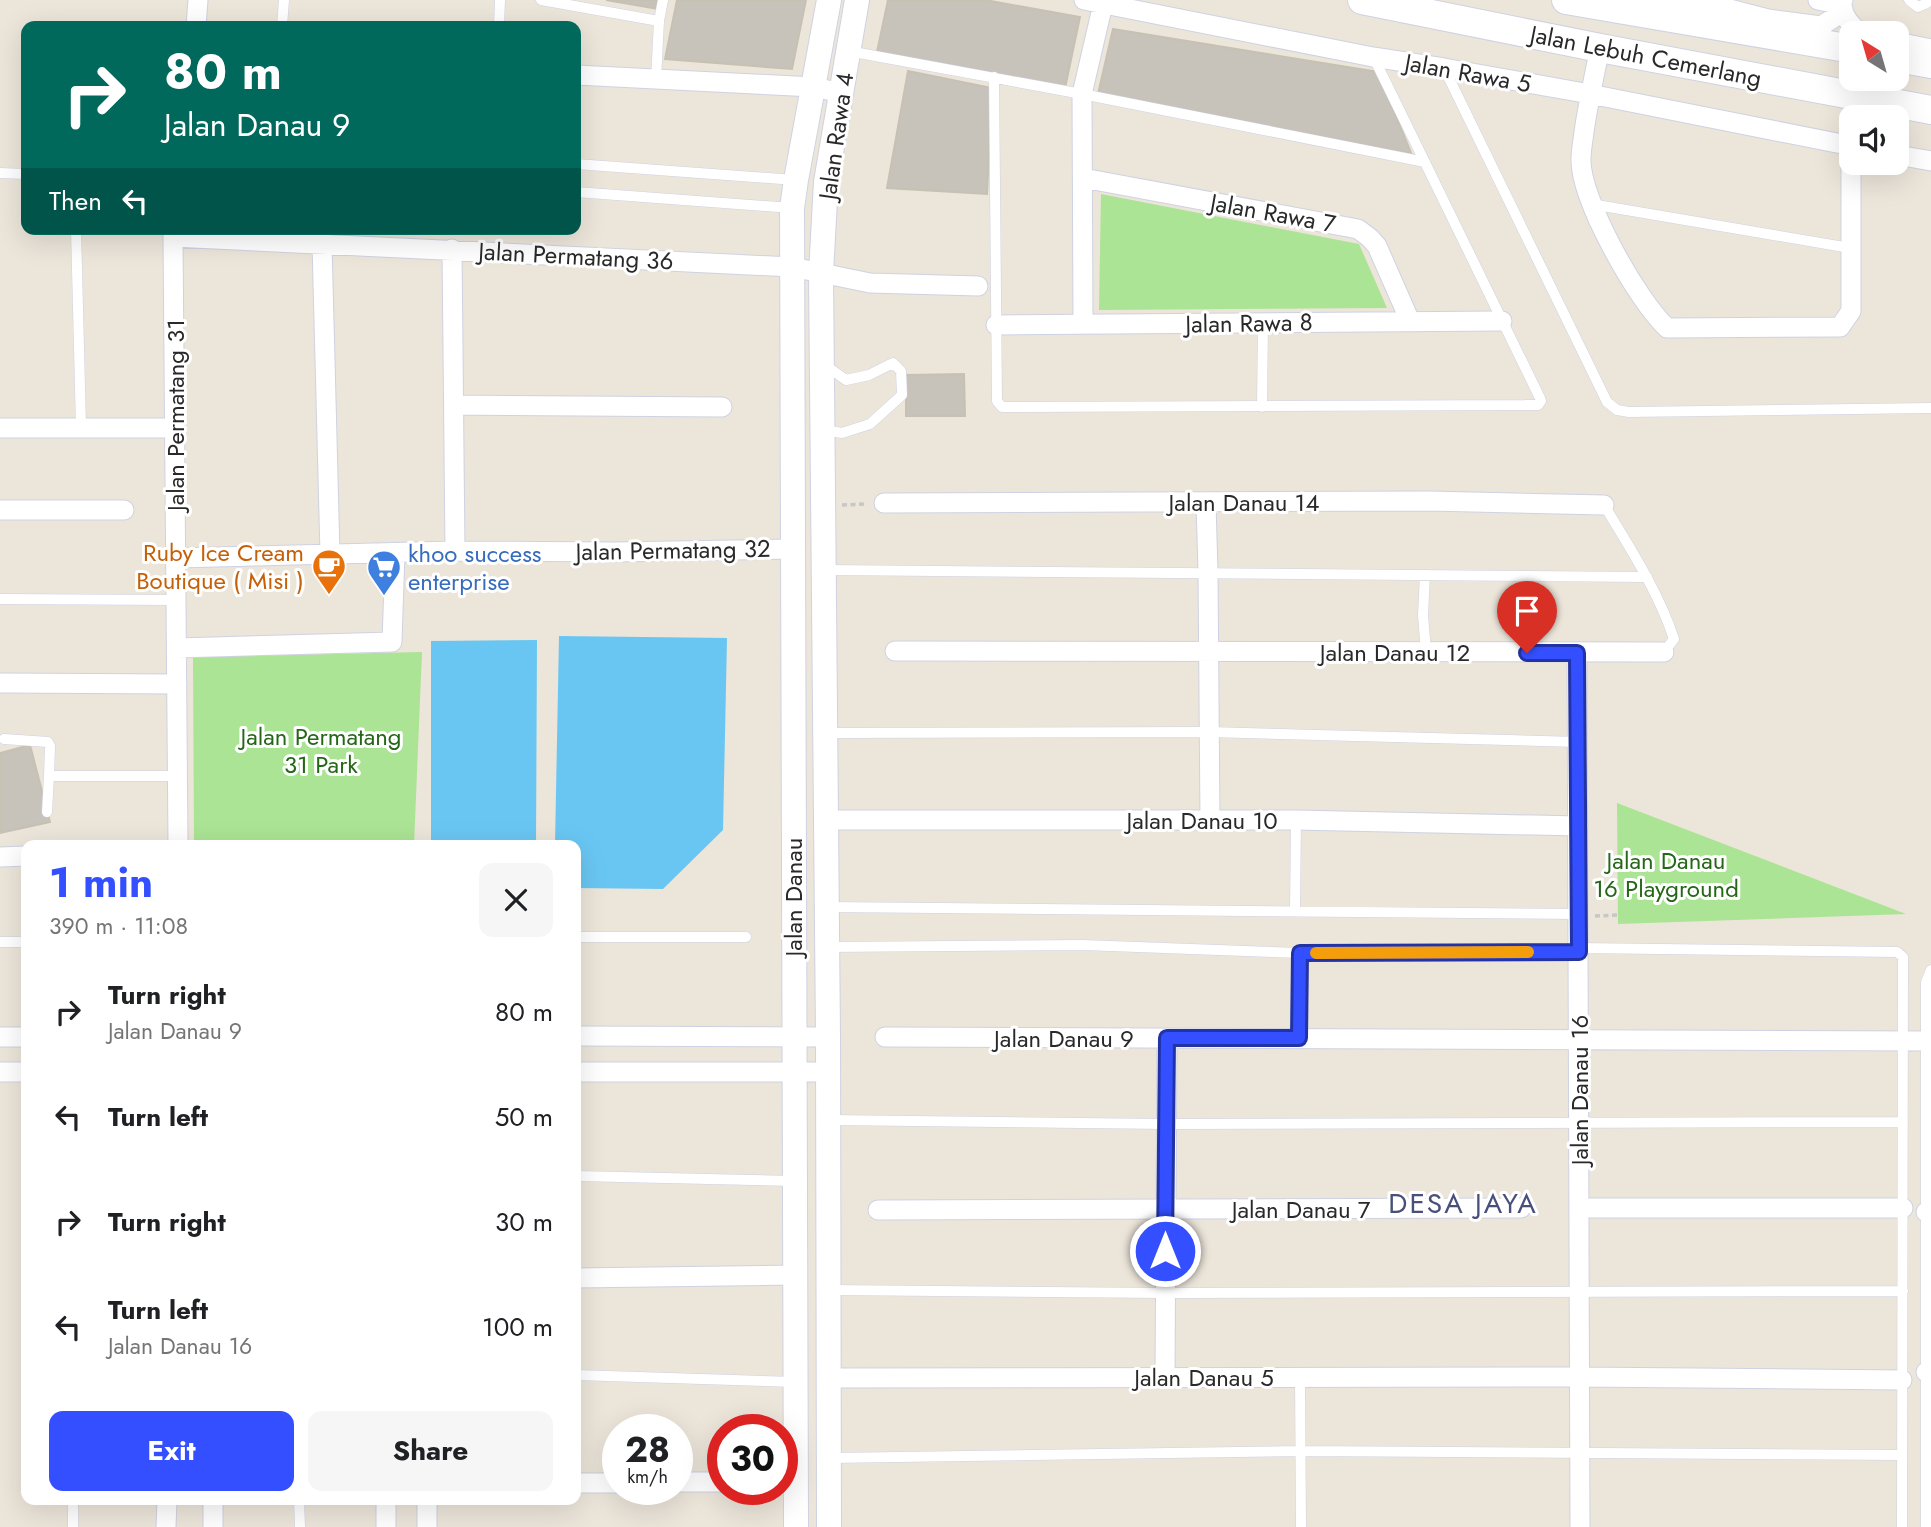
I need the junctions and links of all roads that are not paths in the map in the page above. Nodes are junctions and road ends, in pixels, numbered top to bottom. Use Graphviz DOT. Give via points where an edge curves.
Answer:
graph roads {
  1 [pos="198,0"];
  2 [pos="284,0"];
  3 [pos="500,0"];
  4 [pos="541,0"];
  5 [pos="663,0"];
  6 [pos="829,0"];
  7 [pos="857,0"];
  8 [pos="1084,0"];
  9 [pos="1362,0"];
  10 [pos="1566,0"];
  11 [pos="1818,0"];
  12 [pos="1909,0"];
  13 [pos="1931,0"];
  14 [pos="1843,2"];
  15 [pos="1636,3"];
  16 [pos="1103,4"];
  17 [pos="196,21"];
  18 [pos="282,21"];
  19 [pos="499,21"];
  20 [pos="659,21"];
  21 [pos="1849,21"];
  22 [pos="1909,44"];
  23 [pos="1839,46"];
  24 [pos="1600,48"];
  25 [pos="1931,49"];
  26 [pos="848,51"];
  27 [pos="1373,57"];
  28 [pos="1909,60"];
  29 [pos="1931,64"];
  30 [pos="1444,68"];
  31 [pos="581,75"];
  32 [pos="994,77"];
  33 [pos="656,79"];
  34 [pos="814,87"];
  35 [pos="841,93"];
  36 [pos="1082,94"];
  37 [pos="1588,102"];
  38 [pos="1931,110"];
  39 [pos="1839,144"];
  40 [pos="1909,157"];
  41 [pos="1425,162"];
  42 [pos="1931,162"];
  43 [pos="581,163"];
  44 [pos="0,173"];
  45 [pos="21,174"];
  46 [pos="1851,175"];
  47 [pos="1083,178"];
  48 [pos="796,180"];
  49 [pos="581,192"];
  50 [pos="1590,204"];
  51 [pos="792,208"];
  52 [pos="76,235"];
  53 [pos="173,235"];
  54 [pos="210,235"];
  55 [pos="322,244"];
  56 [pos="1850,248"];
  57 [pos="452,250"];
  58 [pos="792,267"];
  59 [pos="821,273"];
  60 [pos="978,286"];
  61 [pos="1409,321"];
  62 [pos="1502,321"];
  63 [pos="1263,323"];
  64 [pos="1083,324"];
  65 [pos="996,326"];
  66 [pos="821,363"];
  67 [pos="454,405"];
  68 [pos="722,407"];
  69 [pos="1262,407"];
  70 [pos="1931,408"];
  71 [pos="0,428"];
  72 [pos="81,428"];
  73 [pos="175,428"];
  74 [pos="822,429"];
  75 [pos="884,503"];
  76 [pos="1206,503"];
  77 [pos="1604,505"];
  78 [pos="0,510"];
  79 [pos="124,510"];
  80 [pos="792,549"];
  81 [pos="455,551"];
  82 [pos="394,553"];
  83 [pos="330,554"];
  84 [pos="176,558"];
  85 [pos="824,570"];
  86 [pos="1208,572"];
  87 [pos="1425,575"];
  88 [pos="1647,577"];
  89 [pos="0,599"];
  90 [pos="176,600"];
  91 [pos="177,648"];
  92 [pos="895,651"];
  93 [pos="1209,651"];
  94 [pos="1664,652"];
  95 [pos="1426,653"];
  96 [pos="1577,653"];
  97 [pos="0,683"];
  98 [pos="177,684"];
  99 [pos="1209,732"];
  100 [pos="825,733"];
  101 [pos="4,739"];
  102 [pos="1578,742"];
  103 [pos="50,776"];
  104 [pos="178,776"];
  105 [pos="47,812"];
  106 [pos="826,820"];
  107 [pos="1296,820"];
  108 [pos="1210,821"];
  109 [pos="1578,826"];
  110 [pos="178,840"];
  111 [pos="21,856"];
  112 [pos="0,857"];
  113 [pos="827,907"];
  114 [pos="1295,911"];
  115 [pos="1578,914"];
  116 [pos="581,937"];
  117 [pos="746,937"];
  118 [pos="0,942"];
  119 [pos="21,942"];
  120 [pos="827,947"];
  121 [pos="1579,950"];
  122 [pos="1300,953"];
  123 [pos="1931,970"];
  124 [pos="581,1036"];
  125 [pos="0,1037"];
  126 [pos="21,1037"];
  127 [pos="794,1037"];
  128 [pos="828,1037"];
  129 [pos="885,1037"];
  130 [pos="1167,1038"];
  131 [pos="1299,1038"];
  132 [pos="1579,1040"];
  133 [pos="1903,1041"];
  134 [pos="1929,1041"];
  135 [pos="0,1072"];
  136 [pos="21,1072"];
  137 [pos="581,1072"];
  138 [pos="793,1072"];
  139 [pos="828,1072"];
  140 [pos="828,1120"];
  141 [pos="1903,1122"];
  142 [pos="1579,1123"];
  143 [pos="1166,1124"];
  144 [pos="1928,1126"];
  145 [pos="581,1176"];
  146 [pos="794,1181"];
  147 [pos="1521,1208"];
  148 [pos="1580,1208"];
  149 [pos="1903,1208"];
  150 [pos="1166,1209"];
  151 [pos="878,1210"];
  152 [pos="1929,1212"];
  153 [pos="794,1275"];
  154 [pos="581,1278"];
  155 [pos="1928,1285"];
  156 [pos="829,1290"];
  157 [pos="1903,1291"];
  158 [pos="1580,1292"];
  159 [pos="1165,1293"];
  160 [pos="1928,1372"];
  161 [pos="581,1375"];
  162 [pos="1165,1377"];
  163 [pos="1300,1377"];
  164 [pos="1580,1377"];
  165 [pos="829,1378"];
  166 [pos="1902,1380"];
  167 [pos="795,1382"];
  168 [pos="1301,1451"];
  169 [pos="1580,1453"];
  170 [pos="1928,1454"];
  171 [pos="1902,1455"];
  172 [pos="829,1458"];
  173 [pos="581,1483"];
  174 [pos="602,1483"];
  175 [pos="73,1505"];
  176 [pos="167,1505"];
  177 [pos="213,1505"];
  178 [pos="299,1505"];
  179 [pos="386,1505"];
  180 [pos="427,1505"];
  181 [pos="73,1527"];
  182 [pos="166,1527"];
  183 [pos="213,1527"];
  184 [pos="300,1527"];
  185 [pos="386,1527"];
  186 [pos="427,1527"];
  187 [pos="796,1527"];
  188 [pos="829,1527"];
  189 [pos="1301,1527"];
  190 [pos="1580,1527"];
  191 [pos="1902,1527"];
  192 [pos="1926,1527"];
  1 -- 17 [label="street"];
  2 -- 18 [label="lane"];
  3 -- 19 [label="lane"];
  4 -- 20 [label="lane"];
  5 -- 20 [label="lane"];
  6 -- 34 [label="street, Jalan Rawa 4"];
  7 -- 26 [label="street, Jalan Rawa 4"];
  8 -- 16 [label="street, Jalan Rawa 5"];
  9 -- 24 [label="main road, Jalan Lebuh Cemerlang"];
  10 -- 15 [label="main road, Jalan Lebuh Cemerlang"];
  11 -- 14 [label="street"];
  12 -- 13 [label="lane" via="1918,6"];
  14 -- 15 [label="street" via="1835,17 1821,26 1717,6"];
  14 -- 21 [label="street"];
  15 -- 23 [label="main road, Jalan Lebuh Cemerlang"];
  16 -- 27 [label="street, Jalan Rawa 5"];
  16 -- 36 [label="street"];
  20 -- 33 [label="lane"];
  22 -- 25 [label="street"];
  24 -- 37 [label="street"];
  24 -- 38 [label="main road, Jalan Lebuh Cemerlang"];
  26 -- 32 [label="lane"];
  26 -- 35 [label="street, Jalan Rawa 4"];
  27 -- 30 [label="street, Jalan Rawa 5"];
  27 -- 41 [label="lane"];
  28 -- 29 [label="main road"];
  30 -- 37 [label="street, Jalan Rawa 5"];
  30 -- 70 [label="lane" via="1607,402 1616,410"];
  31 -- 33 [label="street"];
  32 -- 36 [label="lane"];
  32 -- 65 [label="lane"];
  33 -- 34 [label="street"];
  34 -- 35 [label="street"];
  34 -- 48 [label="street, Jalan Rawa 4"];
  35 -- 59 [label="street, Jalan Rawa 4" via="826,182"];
  36 -- 41 [label="lane"];
  36 -- 47 [label="street"];
  37 -- 39 [label="street, Jalan Rawa 5"];
  37 -- 50 [label="street" via="1580,160"];
  40 -- 42 [label="street"];
  41 -- 62 [label="lane"];
  43 -- 48 [label="lane"];
  44 -- 45 [label="lane"];
  46 -- 56 [label="street"];
  47 -- 61 [label="street, Jalan Rawa 7" via="1357,229 1377,246"];
  47 -- 64 [label="street"];
  48 -- 51 [label="street, Jalan Rawa 4"];
  49 -- 51 [label="lane"];
  50 -- 56 [label="lane"];
  50 -- 56 [label="street" via="1632,284 1667,328 1840,327 1850,311"];
  51 -- 58 [label="street, Jalan Rawa 4"];
  52 -- 72 [label="lane"];
  53 -- 73 [label="street, Jalan Permatang 31"];
  54 -- 55 [label="street, Jalan Permatang 36"];
  55 -- 57 [label="street, Jalan Permatang 36"];
  55 -- 83 [label="street"];
  57 -- 58 [label="street, Jalan Permatang 36"];
  57 -- 67 [label="street"];
  58 -- 59 [label="street, Jalan Permatang 36"];
  58 -- 80 [label="street, Jalan Danau"];
  59 -- 60 [label="street, Jalan Permatang 36" via="870,283"];
  59 -- 66 [label="street, Jalan Danau"];
  61 -- 62 [label="street, Jalan Rawa 8"];
  61 -- 63 [label="street, Jalan Rawa 8"];
  62 -- 69 [label="lane" via="1540,398 1538,405"];
  63 -- 64 [label="street, Jalan Rawa 8"];
  63 -- 69 [label="lane"];
  64 -- 65 [label="street, Jalan Rawa 8"];
  65 -- 69 [label="lane" via="997,401 1002,407"];
  66 -- 74 [label="street, Jalan Danau"];
  66 -- 74 [label="lane" via="846,380 893,363 901,370 902,395 870,424 842,433"];
  67 -- 68 [label="street"];
  67 -- 81 [label="street"];
  71 -- 72 [label="street"];
  72 -- 73 [label="street"];
  73 -- 84 [label="street, Jalan Permatang 31"];
  74 -- 85 [label="street, Jalan Danau"];
  75 -- 76 [label="street, Jalan Danau 14"];
  76 -- 77 [label="street, Jalan Danau 14"];
  76 -- 86 [label="street"];
  77 -- 88 [label="lane"];
  78 -- 79 [label="street"];
  80 -- 81 [label="street, Jalan Permatang 32"];
  80 -- 127 [label="street, Jalan Danau"];
  81 -- 82 [label="street, Jalan Permatang 32"];
  82 -- 83 [label="street, Jalan Permatang 32"];
  82 -- 91 [label="street" via="392,642"];
  83 -- 84 [label="street, Jalan Permatang 32"];
  84 -- 90 [label="street, Jalan Permatang 31"];
  85 -- 86 [label="lane"];
  85 -- 100 [label="street, Jalan Danau"];
  86 -- 87 [label="lane"];
  86 -- 93 [label="street"];
  87 -- 88 [label="lane"];
  87 -- 95 [label="lane"];
  88 -- 94 [label="lane" via="1674,639"];
  89 -- 90 [label="lane"];
  90 -- 91 [label="street, Jalan Permatang 31"];
  91 -- 98 [label="street, Jalan Permatang 31"];
  92 -- 93 [label="street, Jalan Danau 12"];
  93 -- 95 [label="street, Jalan Danau 12"];
  93 -- 99 [label="street"];
  94 -- 96 [label="street, Jalan Danau 12"];
  95 -- 96 [label="street, Jalan Danau 12"];
  96 -- 102 [label="street, Jalan Danau 16"];
  97 -- 98 [label="street"];
  98 -- 104 [label="street, Jalan Permatang 31"];
  99 -- 100 [label="lane"];
  99 -- 102 [label="lane"];
  99 -- 108 [label="street"];
  100 -- 106 [label="street, Jalan Danau"];
  101 -- 103 [label="lane" via="48,742"];
  102 -- 109 [label="street, Jalan Danau 16"];
  103 -- 104 [label="lane"];
  103 -- 105 [label="lane"];
  104 -- 110 [label="street, Jalan Permatang 31"];
  106 -- 108 [label="street, Jalan Danau 10"];
  106 -- 113 [label="street, Jalan Danau"];
  107 -- 108 [label="street, Jalan Danau 10"];
  107 -- 109 [label="street, Jalan Danau 10"];
  107 -- 114 [label="lane"];
  109 -- 115 [label="street, Jalan Danau 16"];
  111 -- 112 [label="street"];
  113 -- 114 [label="lane"];
  113 -- 120 [label="street, Jalan Danau"];
  114 -- 115 [label="lane"];
  115 -- 121 [label="street, Jalan Danau 16"];
  116 -- 117 [label="lane"];
  118 -- 119 [label="lane"];
  120 -- 122 [label="lane" via="1083,945"];
  120 -- 128 [label="street, Jalan Danau"];
  121 -- 122 [label="lane"];
  121 -- 132 [label="street, Jalan Danau 16"];
  121 -- 133 [label="lane" via="1897,952 1903,957"];
  122 -- 131 [label="lane"];
  123 -- 134 [label="lane" via="1926,982"];
  124 -- 127 [label="street"];
  125 -- 126 [label="street"];
  127 -- 128 [label="street"];
  127 -- 138 [label="street, Jalan Danau"];
  128 -- 139 [label="street, Jalan Danau"];
  129 -- 130 [label="street, Jalan Danau 9"];
  130 -- 131 [label="street, Jalan Danau 9"];
  130 -- 143 [label="street"];
  131 -- 132 [label="street, Jalan Danau 9"];
  132 -- 133 [label="street, Jalan Danau 9"];
  132 -- 142 [label="street, Jalan Danau 16"];
  133 -- 134 [label="street, Jalan Danau 9"];
  133 -- 141 [label="lane"];
  134 -- 144 [label="lane"];
  135 -- 136 [label="street"];
  137 -- 138 [label="street"];
  138 -- 139 [label="street"];
  138 -- 146 [label="street, Jalan Danau"];
  139 -- 140 [label="street, Jalan Danau"];
  140 -- 143 [label="lane"];
  140 -- 156 [label="street, Jalan Danau"];
  141 -- 142 [label="lane"];
  141 -- 149 [label="lane"];
  142 -- 143 [label="lane"];
  142 -- 148 [label="street, Jalan Danau 16"];
  143 -- 150 [label="street"];
  144 -- 152 [label="lane"];
  145 -- 146 [label="lane"];
  146 -- 153 [label="street, Jalan Danau"];
  147 -- 150 [label="street, Jalan Danau 7"];
  148 -- 149 [label="street"];
  148 -- 158 [label="street, Jalan Danau 16"];
  149 -- 157 [label="lane"];
  150 -- 151 [label="street, Jalan Danau 7"];
  150 -- 159 [label="street"];
  152 -- 155 [label="lane"];
  153 -- 154 [label="street"];
  153 -- 167 [label="street, Jalan Danau"];
  155 -- 160 [label="lane"];
  156 -- 159 [label="lane"];
  156 -- 165 [label="street, Jalan Danau"];
  157 -- 158 [label="lane"];
  157 -- 166 [label="lane"];
  158 -- 159 [label="lane"];
  158 -- 164 [label="street, Jalan Danau 16"];
  159 -- 162 [label="street"];
  160 -- 170 [label="lane"];
  161 -- 167 [label="lane"];
  162 -- 163 [label="street, Jalan Danau 5"];
  162 -- 165 [label="street, Jalan Danau 5"];
  163 -- 164 [label="street, Jalan Danau 5"];
  163 -- 168 [label="lane"];
  164 -- 166 [label="street, Jalan Danau 5"];
  164 -- 169 [label="street, Jalan Danau 16"];
  165 -- 172 [label="street, Jalan Danau"];
  166 -- 171 [label="lane"];
  167 -- 187 [label="street, Jalan Danau"];
  168 -- 169 [label="lane"];
  168 -- 172 [label="lane"];
  168 -- 189 [label="lane"];
  169 -- 171 [label="lane"];
  169 -- 190 [label="street, Jalan Danau 16"];
  170 -- 192 [label="lane"];
  171 -- 191 [label="lane"];
  172 -- 188 [label="street, Jalan Danau"];
  173 -- 174 [label="street"];
  175 -- 181 [label="lane"];
  176 -- 182 [label="street"];
  177 -- 183 [label="street"];
  178 -- 184 [label="lane"];
  179 -- 185 [label="street"];
  180 -- 186 [label="street"];
}
